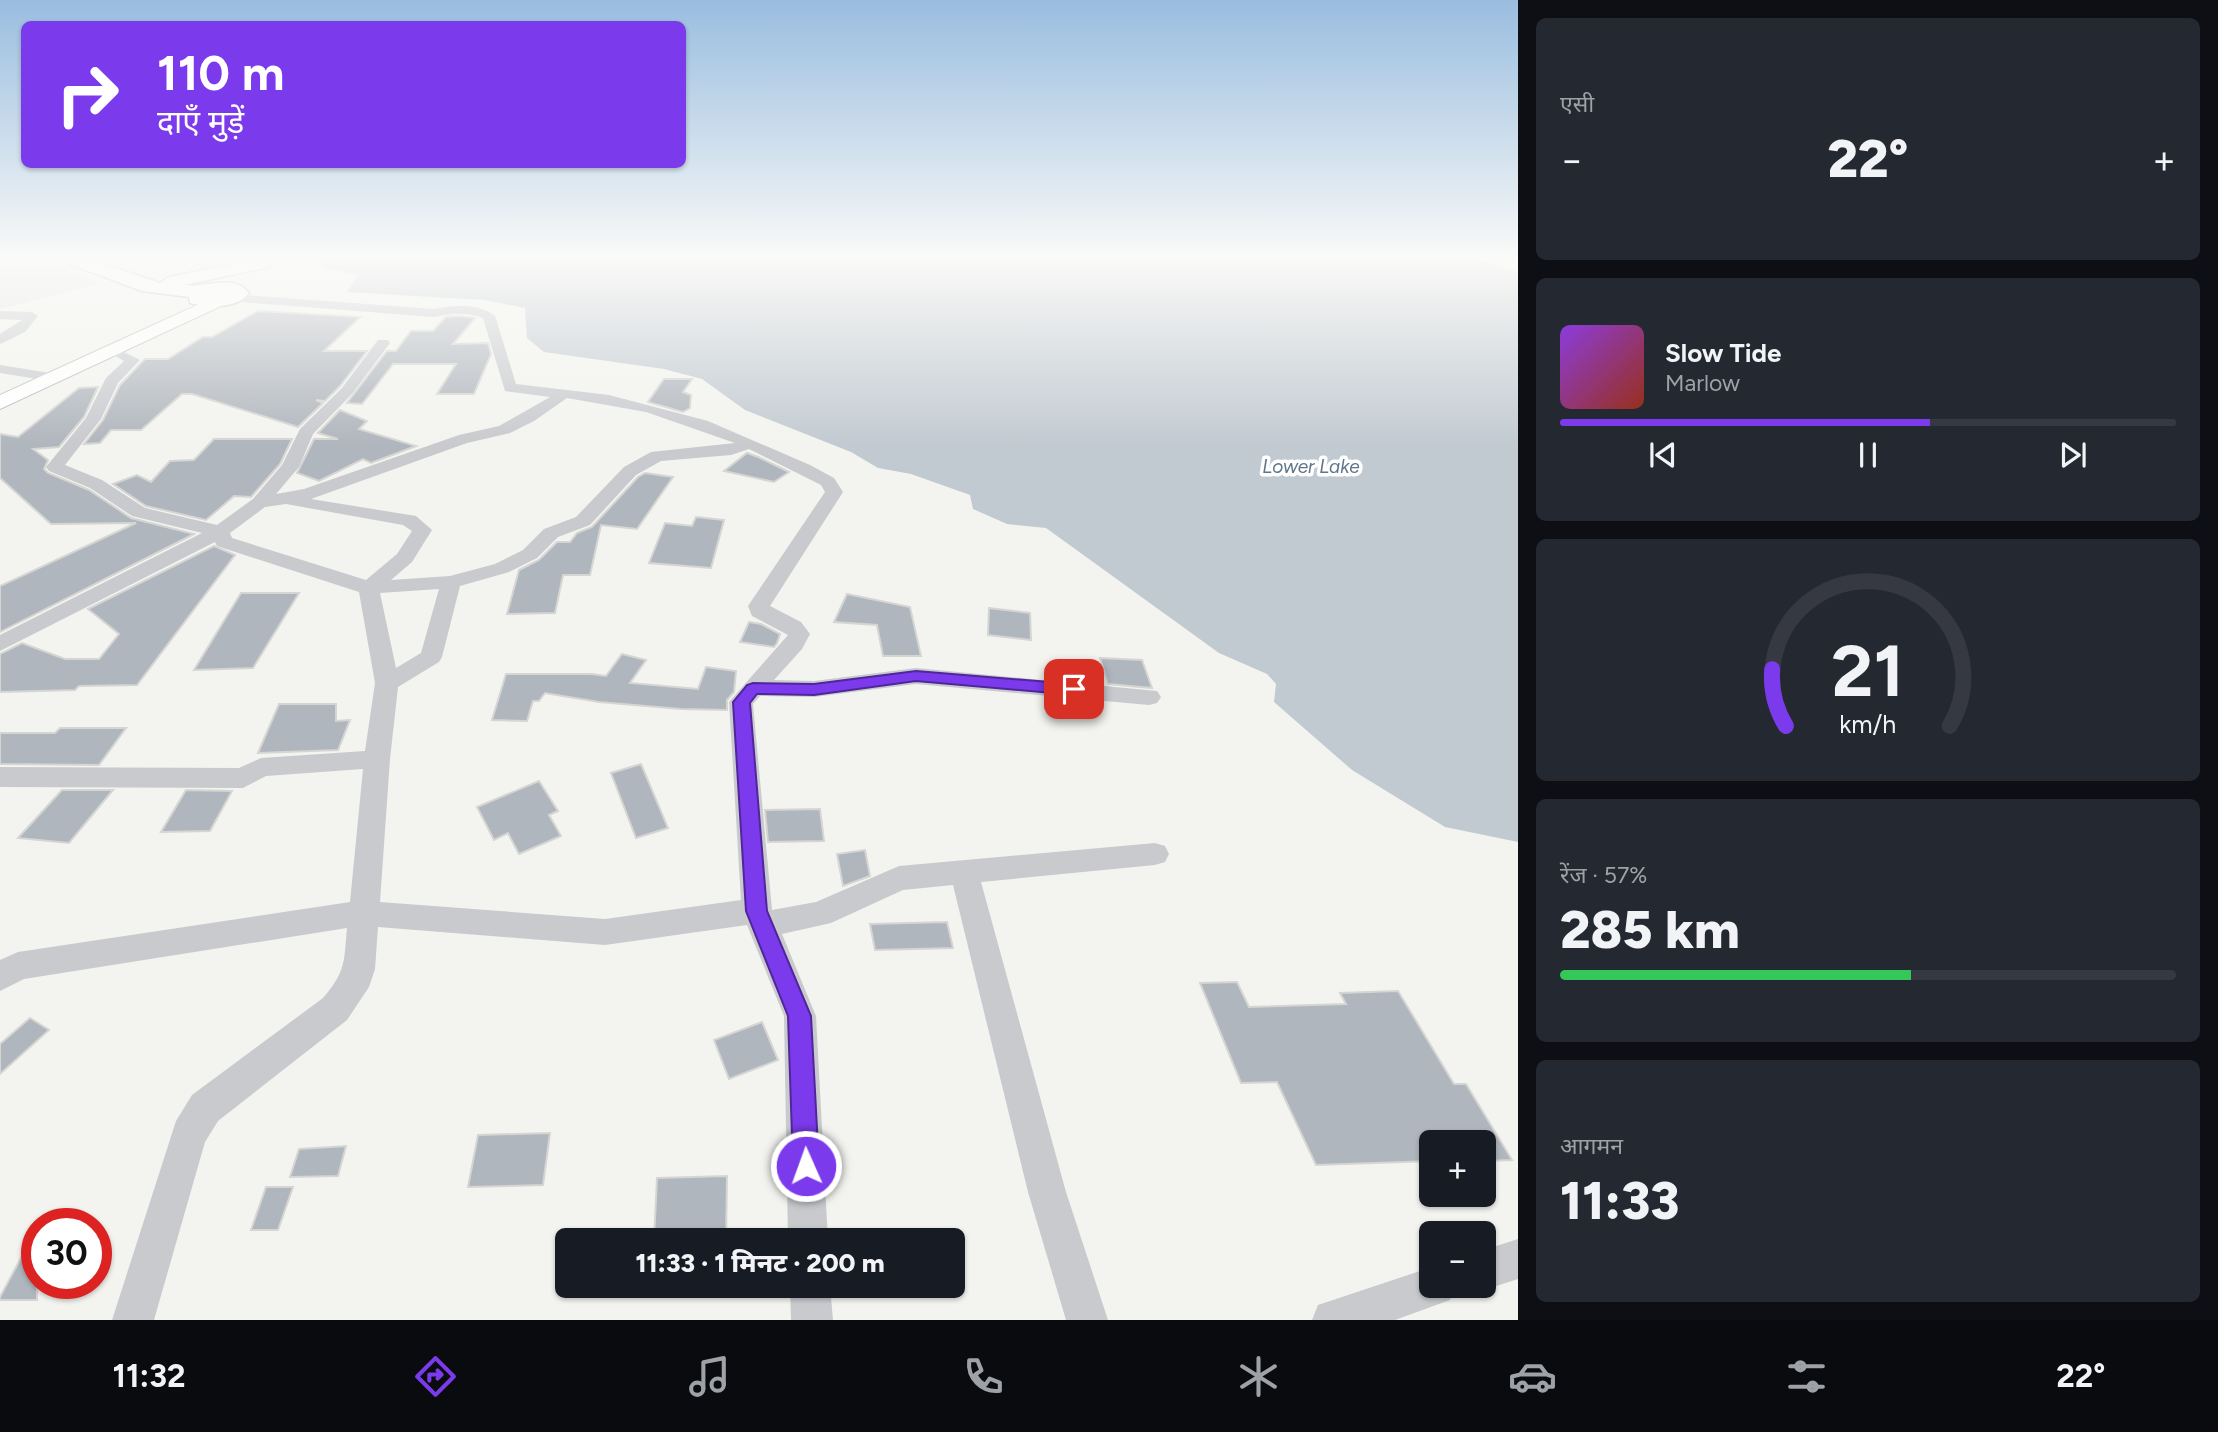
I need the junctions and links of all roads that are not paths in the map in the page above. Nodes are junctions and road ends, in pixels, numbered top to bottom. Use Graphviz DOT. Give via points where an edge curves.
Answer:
graph roads {
  1 [pos="27,322"];
  2 [pos="168,322"];
  3 [pos="491,322"];
  4 [pos="0,340"];
  5 [pos="383,343"];
  6 [pos="114,351"];
  7 [pos="0,369"];
  8 [pos="56,378"];
  9 [pos="562,395"];
  10 [pos="0,403"];
  11 [pos="748,444"];
  12 [pos="280,499"];
  13 [pos="260,503"];
  14 [pos="220,532"];
  15 [pos="451,582"];
  16 [pos="369,588"];
  17 [pos="0,644"];
  18 [pos="387,683"];
  19 [pos="753,688"];
  20 [pos="1150,697"];
  21 [pos="377,760"];
  22 [pos="0,777"];
  23 [pos="1155,854"];
  24 [pos="964,871"];
  25 [pos="364,914"];
  26 [pos="760,918"];
  27 [pos="0,977"];
  28 [pos="808,1228"];
  29 [pos="1518,1259"];
  30 [pos="1496,1266"];
  31 [pos="1419,1292"];
  32 [pos="810,1298"];
  33 [pos="133,1320"];
  34 [pos="811,1320"];
  35 [pos="1087,1320"];
  36 [pos="1333,1320"];
  1 -- 4 [label="street"];
  2 -- 6 [label="main road"];
  3 -- 9 [label="street" via="510,388"];
  5 -- 13 [label="street" via="347,391 306,432 290,467"];
  6 -- 8 [label="main road"];
  6 -- 14 [label="street" via="133,360 111,381 93,419 55,467 96,484 139,512"];
  7 -- 8 [label="street"];
  8 -- 10 [label="main road"];
  9 -- 11 [label="street" via="621,401 679,416"];
  9 -- 12 [label="street" via="532,418 484,438 465,438 308,494"];
  11 -- 15 [label="street" via="731,450 657,456 630,471 583,521 551,533 530,554 502,568"];
  11 -- 19 [label="street" via="828,482 834,492 759,606 799,635"];
  12 -- 13 [label="street"];
  12 -- 16 [label="street" via="409,520 422,530 405,558"];
  13 -- 14 [label="street"];
  14 -- 16 [label="street" via="223,542"];
  14 -- 17 [label="street"];
  15 -- 16 [label="street"];
  15 -- 18 [label="street" via="432,657"];
  16 -- 18 [label="street"];
  18 -- 21 [label="street"];
  19 -- 20 [label="street" via="814,689 916,676"];
  19 -- 26 [label="street" via="741,702"];
  21 -- 22 [label="street" via="261,767 243,778"];
  21 -- 25 [label="street"];
  23 -- 24 [label="street"];
  24 -- 26 [label="street" via="899,878 821,914"];
  24 -- 35 [label="street" via="1047,1192"];
  25 -- 26 [label="street" via="606,932"];
  25 -- 27 [label="street" via="18,966"];
  25 -- 33 [label="street" via="353,988 335,1009 205,1108 189,1133"];
  26 -- 28 [label="street" via="800,1016"];
  29 -- 30 [label="street"];
  31 -- 36 [label="street"];
  32 -- 34 [label="street"];
}
